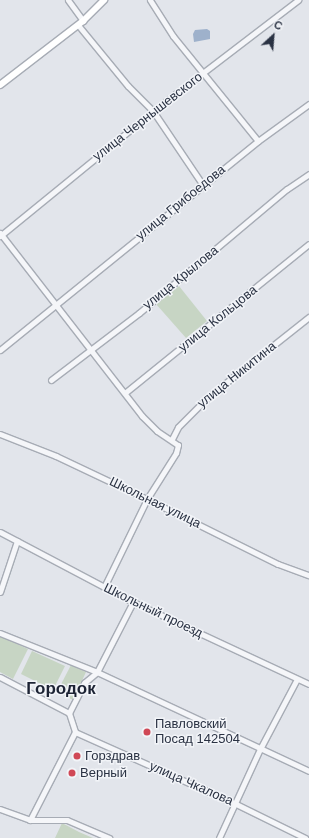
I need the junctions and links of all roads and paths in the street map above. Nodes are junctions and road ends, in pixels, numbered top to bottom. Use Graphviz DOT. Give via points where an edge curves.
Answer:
graph roads {
  1 [pos="68,0"];
  2 [pos="104,0"];
  3 [pos="150,0"];
  4 [pos="298,0"];
  5 [pos="80,23"];
  6 [pos="205,73"];
  7 [pos="0,84"];
  8 [pos="309,104"];
  9 [pos="153,112"];
  10 [pos="258,141"];
  11 [pos="309,174"];
  12 [pos="203,185"];
  13 [pos="0,235"];
  14 [pos="309,244"];
  15 [pos="55,304"];
  16 [pos="309,317"];
  17 [pos="91,349"];
  18 [pos="0,350"];
  19 [pos="51,380"];
  20 [pos="126,392"];
  21 [pos="0,434"];
  22 [pos="172,439"];
  23 [pos="147,499"];
  24 [pos="0,532"];
  25 [pos="17,541"];
  26 [pos="309,575"];
  27 [pos="104,587"];
  28 [pos="0,592"];
  29 [pos="133,602"];
  30 [pos="0,633"];
  31 [pos="97,672"];
  32 [pos="0,676"];
  33 [pos="297,678"];
  34 [pos="309,684"];
  35 [pos="69,713"];
  36 [pos="75,732"];
  37 [pos="260,749"];
  38 [pos="309,771"];
  39 [pos="236,804"];
  40 [pos="0,809"];
  41 [pos="30,820"];
  42 [pos="109,838"];
  43 [pos="219,838"];
  44 [pos="305,838"];
  1 -- 5 [label="street"];
  2 -- 5 [label="main road"];
  3 -- 6 [label="street" via="173,36"];
  4 -- 6 [label="street, улица Чернышевского"];
  5 -- 7 [label="main road"];
  5 -- 9 [label="street" via="128,86"];
  6 -- 9 [label="street, улица Чернышевского"];
  6 -- 10 [label="street"];
  8 -- 10 [label="street, улица Грибоедова"];
  9 -- 12 [label="street"];
  9 -- 13 [label="street, улица Чернышевского"];
  10 -- 12 [label="street, улица Грибоедова"];
  11 -- 17 [label="street, улица Крылова" via="287,189 139,313"];
  12 -- 15 [label="street, улица Грибоедова"];
  13 -- 15 [label="street"];
  14 -- 20 [label="street, улица Кольцова"];
  15 -- 17 [label="street"];
  15 -- 18 [label="street, улица Грибоедова"];
  16 -- 22 [label="street, улица Никитина" via="208,397 178,427"];
  17 -- 19 [label="street, улица Крылова"];
  17 -- 20 [label="street"];
  20 -- 22 [label="street" via="157,431"];
  21 -- 23 [label="street, Школьная улица" via="56,456"];
  22 -- 23 [label="street" via="178,445 176,453"];
  23 -- 26 [label="street, Школьная улица" via="278,564"];
  23 -- 27 [label="street"];
  24 -- 25 [label="street, Школьный проезд"];
  25 -- 27 [label="street, Школьный проезд"];
  25 -- 28 [label="street"];
  27 -- 29 [label="street, Школьный проезд"];
  29 -- 31 [label="street"];
  29 -- 33 [label="street, Школьный проезд"];
  30 -- 31 [label="street"];
  31 -- 35 [label="street" via="84,683"];
  31 -- 37 [label="street"];
  32 -- 35 [label="street"];
  33 -- 34 [label="street, Школьный проезд"];
  33 -- 37 [label="street"];
  35 -- 36 [label="street"];
  36 -- 39 [label="street, улица Чкалова"];
  36 -- 41 [label="street"];
  37 -- 38 [label="street"];
  37 -- 39 [label="street"];
  39 -- 43 [label="street"];
  39 -- 44 [label="street, улица Чкалова"];
  40 -- 41 [label="street"];
  41 -- 42 [label="street" via="67,820"];
}
